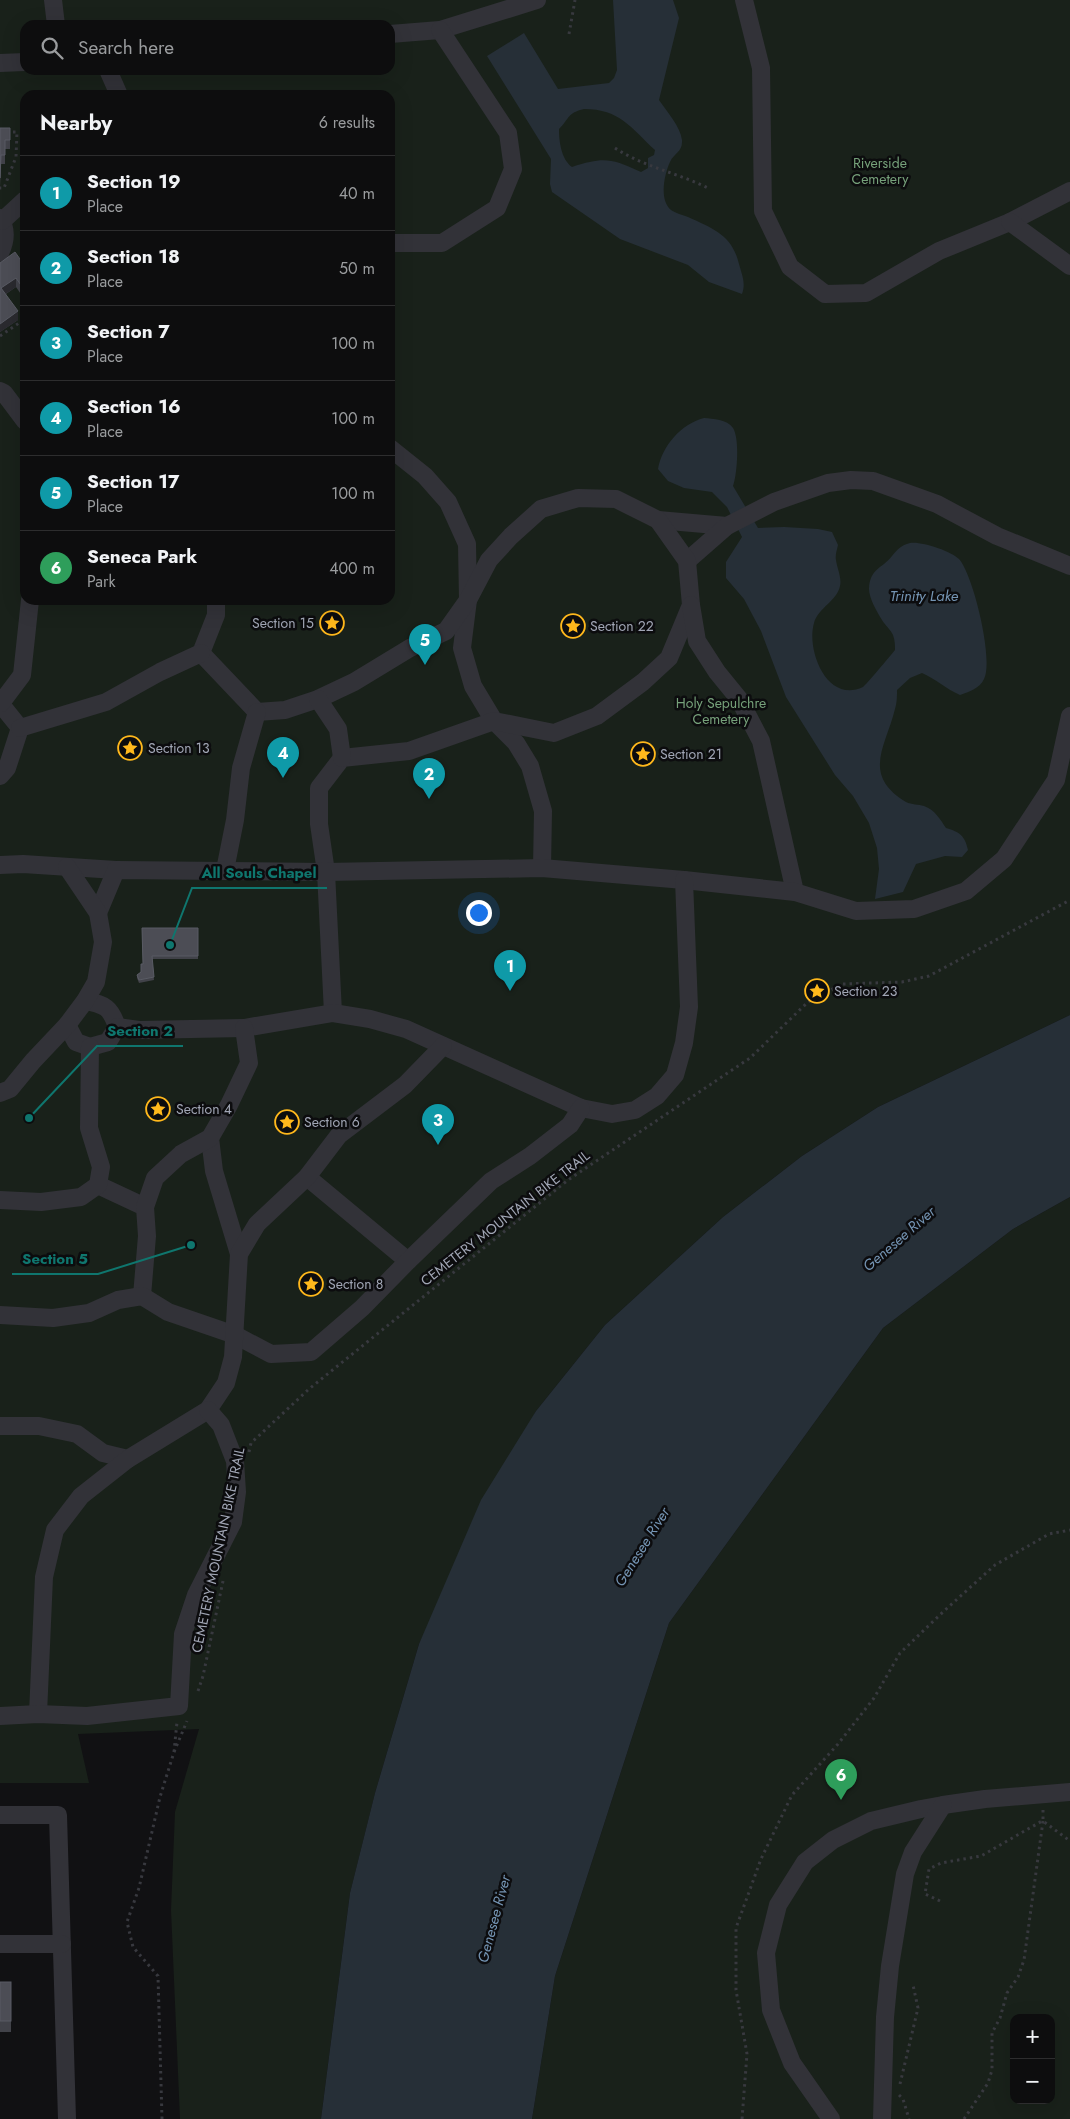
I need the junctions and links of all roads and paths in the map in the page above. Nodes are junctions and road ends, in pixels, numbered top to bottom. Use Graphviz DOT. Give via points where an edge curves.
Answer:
graph roads {
  1 [pos="53,0"];
  2 [pos="537,0"];
  3 [pos="575,0"];
  4 [pos="744,0"];
  5 [pos="55,20"];
  6 [pos="440,30"];
  7 [pos="395,34"];
  8 [pos="569,34"];
  9 [pos="20,62"];
  10 [pos="0,63"];
  11 [pos="110,75"];
  12 [pos="117,90"];
  13 [pos="0,132"];
  14 [pos="615,148"];
  15 [pos="0,188"];
  16 [pos="708,188"];
  17 [pos="1070,191"];
  18 [pos="20,204"];
  19 [pos="1,220"];
  20 [pos="1010,222"];
  21 [pos="395,243"];
  22 [pos="0,253"];
  23 [pos="1070,266"];
  24 [pos="20,322"];
  25 [pos="0,336"];
  26 [pos="0,391"];
  27 [pos="20,414"];
  28 [pos="395,452"];
  29 [pos="658,520"];
  30 [pos="727,526"];
  31 [pos="687,561"];
  32 [pos="1070,566"];
  33 [pos="468,600"];
  34 [pos="29,605"];
  35 [pos="216,605"];
  36 [pos="690,605"];
  37 [pos="201,653"];
  38 [pos="318,699"];
  39 [pos="0,703"];
  40 [pos="257,712"];
  41 [pos="1070,716"];
  42 [pos="494,721"];
  43 [pos="20,728"];
  44 [pos="342,758"];
  45 [pos="0,776"];
  46 [pos="1063,781"];
  47 [pos="0,865"];
  48 [pos="67,867"];
  49 [pos="542,868"];
  50 [pos="116,870"];
  51 [pos="226,870"];
  52 [pos="326,872"];
  53 [pos="684,880"];
  54 [pos="795,892"];
  55 [pos="1070,900"];
  56 [pos="98,913"];
  57 [pos="85,1001"];
  58 [pos="333,1013"];
  59 [pos="67,1024"];
  60 [pos="117,1028"];
  61 [pos="244,1028"];
  62 [pos="443,1046"];
  63 [pos="90,1047"];
  64 [pos="0,1093"];
  65 [pos="581,1108"];
  66 [pos="210,1138"];
  67 [pos="307,1177"];
  68 [pos="98,1185"];
  69 [pos="0,1200"];
  70 [pos="145,1207"];
  71 [pos="239,1254"];
  72 [pos="408,1260"];
  73 [pos="142,1296"];
  74 [pos="0,1316"];
  75 [pos="235,1335"];
  76 [pos="208,1410"];
  77 [pos="0,1426"];
  78 [pos="249,1453"];
  79 [pos="128,1459"];
  80 [pos="1070,1530"];
  81 [pos="223,1579"];
  82 [pos="900,1654"];
  83 [pos="197,1693"];
  84 [pos="183,1712"];
  85 [pos="38,1714"];
  86 [pos="0,1716"];
  87 [pos="174,1752"];
  88 [pos="1070,1792"];
  89 [pos="1044,1794"];
  90 [pos="943,1805"];
  91 [pos="0,1815"];
  92 [pos="1043,1821"];
  93 [pos="1070,1841"];
  94 [pos="940,1901"];
  95 [pos="0,1944"];
  96 [pos="62,1944"];
  97 [pos="913,1985"];
  98 [pos="897,2092"];
  99 [pos="67,2119"];
  100 [pos="162,2119"];
  101 [pos="831,2119"];
  102 [pos="882,2119"];
  103 [pos="964,2119"];
  1 -- 5 [label="lane"];
  2 -- 6 [label="lane"];
  3 -- 8 [label="path"];
  4 -- 20 [label="lane" via="761,68 763,211 790,267 825,294 866,293 939,251"];
  6 -- 7 [label="lane"];
  6 -- 21 [label="lane" via="508,133 513,169 498,208 442,243"];
  9 -- 10 [label="lane"];
  11 -- 12 [label="lane"];
  13 -- 15 [label="path" via="17,132 16,158 4,188"];
  14 -- 16 [label="path" via="641,163"];
  17 -- 20 [label="lane"];
  18 -- 19 [label="lane"];
  19 -- 22 [label="lane" via="5,242"];
  20 -- 23 [label="lane"];
  24 -- 25 [label="path"];
  26 -- 27 [label="lane"];
  28 -- 33 [label="lane" via="425,476 448,502 467,544"];
  29 -- 30 [label="lane"];
  29 -- 31 [label="lane"];
  29 -- 33 [label="lane" via="616,499 578,498 541,509 489,560"];
  30 -- 31 [label="lane"];
  30 -- 32 [label="lane" via="774,502 828,483 873,482 937,504 997,536"];
  31 -- 36 [label="lane"];
  33 -- 38 [label="lane" via="446,631"];
  33 -- 42 [label="lane" via="462,648 473,686"];
  34 -- 39 [label="lane" via="22,675"];
  35 -- 37 [label="lane" via="216,615"];
  36 -- 42 [label="lane" via="669,658 597,716 554,733"];
  36 -- 54 [label="lane" via="697,641 739,700 761,741"];
  37 -- 40 [label="lane"];
  37 -- 43 [label="lane" via="106,702"];
  38 -- 40 [label="lane" via="285,710"];
  38 -- 44 [label="lane" via="338,729"];
  39 -- 43 [label="lane"];
  40 -- 51 [label="lane" via="241,768"];
  41 -- 46 [label="lane"];
  42 -- 44 [label="lane" via="410,751"];
  42 -- 49 [label="lane" via="516,743 530,766 542,811"];
  43 -- 45 [label="lane" via="7,768"];
  44 -- 52 [label="lane" via="318,788 318,824"];
  46 -- 54 [label="lane" via="1004,859 966,891 914,909 856,911"];
  47 -- 48 [label="lane"];
  48 -- 50 [label="lane"];
  48 -- 56 [label="lane"];
  49 -- 52 [label="lane"];
  49 -- 53 [label="lane"];
  50 -- 51 [label="lane"];
  50 -- 56 [label="lane"];
  51 -- 52 [label="lane"];
  52 -- 58 [label="lane"];
  53 -- 54 [label="lane"];
  53 -- 65 [label="lane" via="689,1007 675,1075 657,1096 635,1110 612,1114"];
  55 -- 78 [label="path, CEMETERY MOUNTAIN BIKE TRAIL" via="928,976 902,982 842,984 808,1002 750,1058 568,1180 309,1389 251,1443"];
  56 -- 57 [label="lane" via="103,942 96,982"];
  57 -- 59 [label="lane"];
  57 -- 60 [label="lane" via="100,1003 112,1013"];
  58 -- 61 [label="lane"];
  58 -- 62 [label="lane" via="406,1029"];
  59 -- 63 [label="lane" via="76,1042"];
  59 -- 64 [label="lane" via="10,1089"];
  60 -- 61 [label="lane"];
  60 -- 63 [label="lane" via="108,1042"];
  61 -- 66 [label="lane" via="249,1063"];
  62 -- 65 [label="lane"];
  62 -- 67 [label="lane" via="405,1084 339,1135"];
  63 -- 68 [label="lane" via="89,1128 101,1167"];
  65 -- 72 [label="lane" via="570,1126 491,1181"];
  66 -- 70 [label="lane" via="181,1154 155,1178"];
  66 -- 71 [label="lane" via="214,1171"];
  67 -- 71 [label="lane" via="256,1224"];
  67 -- 72 [label="lane"];
  68 -- 69 [label="lane" via="81,1197 41,1202"];
  68 -- 70 [label="lane"];
  70 -- 73 [label="lane"];
  71 -- 75 [label="lane"];
  72 -- 75 [label="lane" via="362,1308 312,1352 271,1354"];
  73 -- 74 [label="lane" via="118,1300 89,1313 53,1318"];
  73 -- 75 [label="lane" via="168,1312"];
  75 -- 76 [label="lane" via="226,1383"];
  76 -- 79 [label="lane"];
  76 -- 84 [label="lane" via="221,1425 235,1461 238,1492 233,1522 196,1595 183,1634"];
  77 -- 79 [label="lane" via="39,1426 77,1434 103,1453"];
  79 -- 85 [label="lane" via="81,1496 55,1530 44,1577"];
  80 -- 82 [label="path" via="1049,1534 995,1565"];
  81 -- 83 [label="path, CEMETERY MOUNTAIN BIKE TRAIL"];
  84 -- 85 [label="lane" via="87,1716"];
  84 -- 87 [label="path"];
  84 -- 87 [label="path"];
  85 -- 86 [label="lane"];
  87 -- 100 [label="path" via="139,1888 127,1922 133,1947 158,1976"];
  88 -- 89 [label="lane"];
  89 -- 90 [label="lane"];
  89 -- 92 [label="path"];
  90 -- 101 [label="lane" via="871,1821 834,1840 805,1862 778,1905 766,1953 771,2010 792,2063"];
  90 -- 102 [label="lane" via="913,1852 906,1874 885,2017"];
  91 -- 96 [label="lane" via="58,1815"];
  92 -- 93 [label="path"];
  92 -- 94 [label="path" via="981,1856 940,1863 929,1869 925,1894"];
  92 -- 103 [label="path" via="1024,1960 1018,1977 1007,1992 992,2033 992,2070 988,2083"];
  95 -- 96 [label="lane"];
  96 -- 99 [label="lane"];
  97 -- 98 [label="path" via="918,2008 904,2075"];
}
